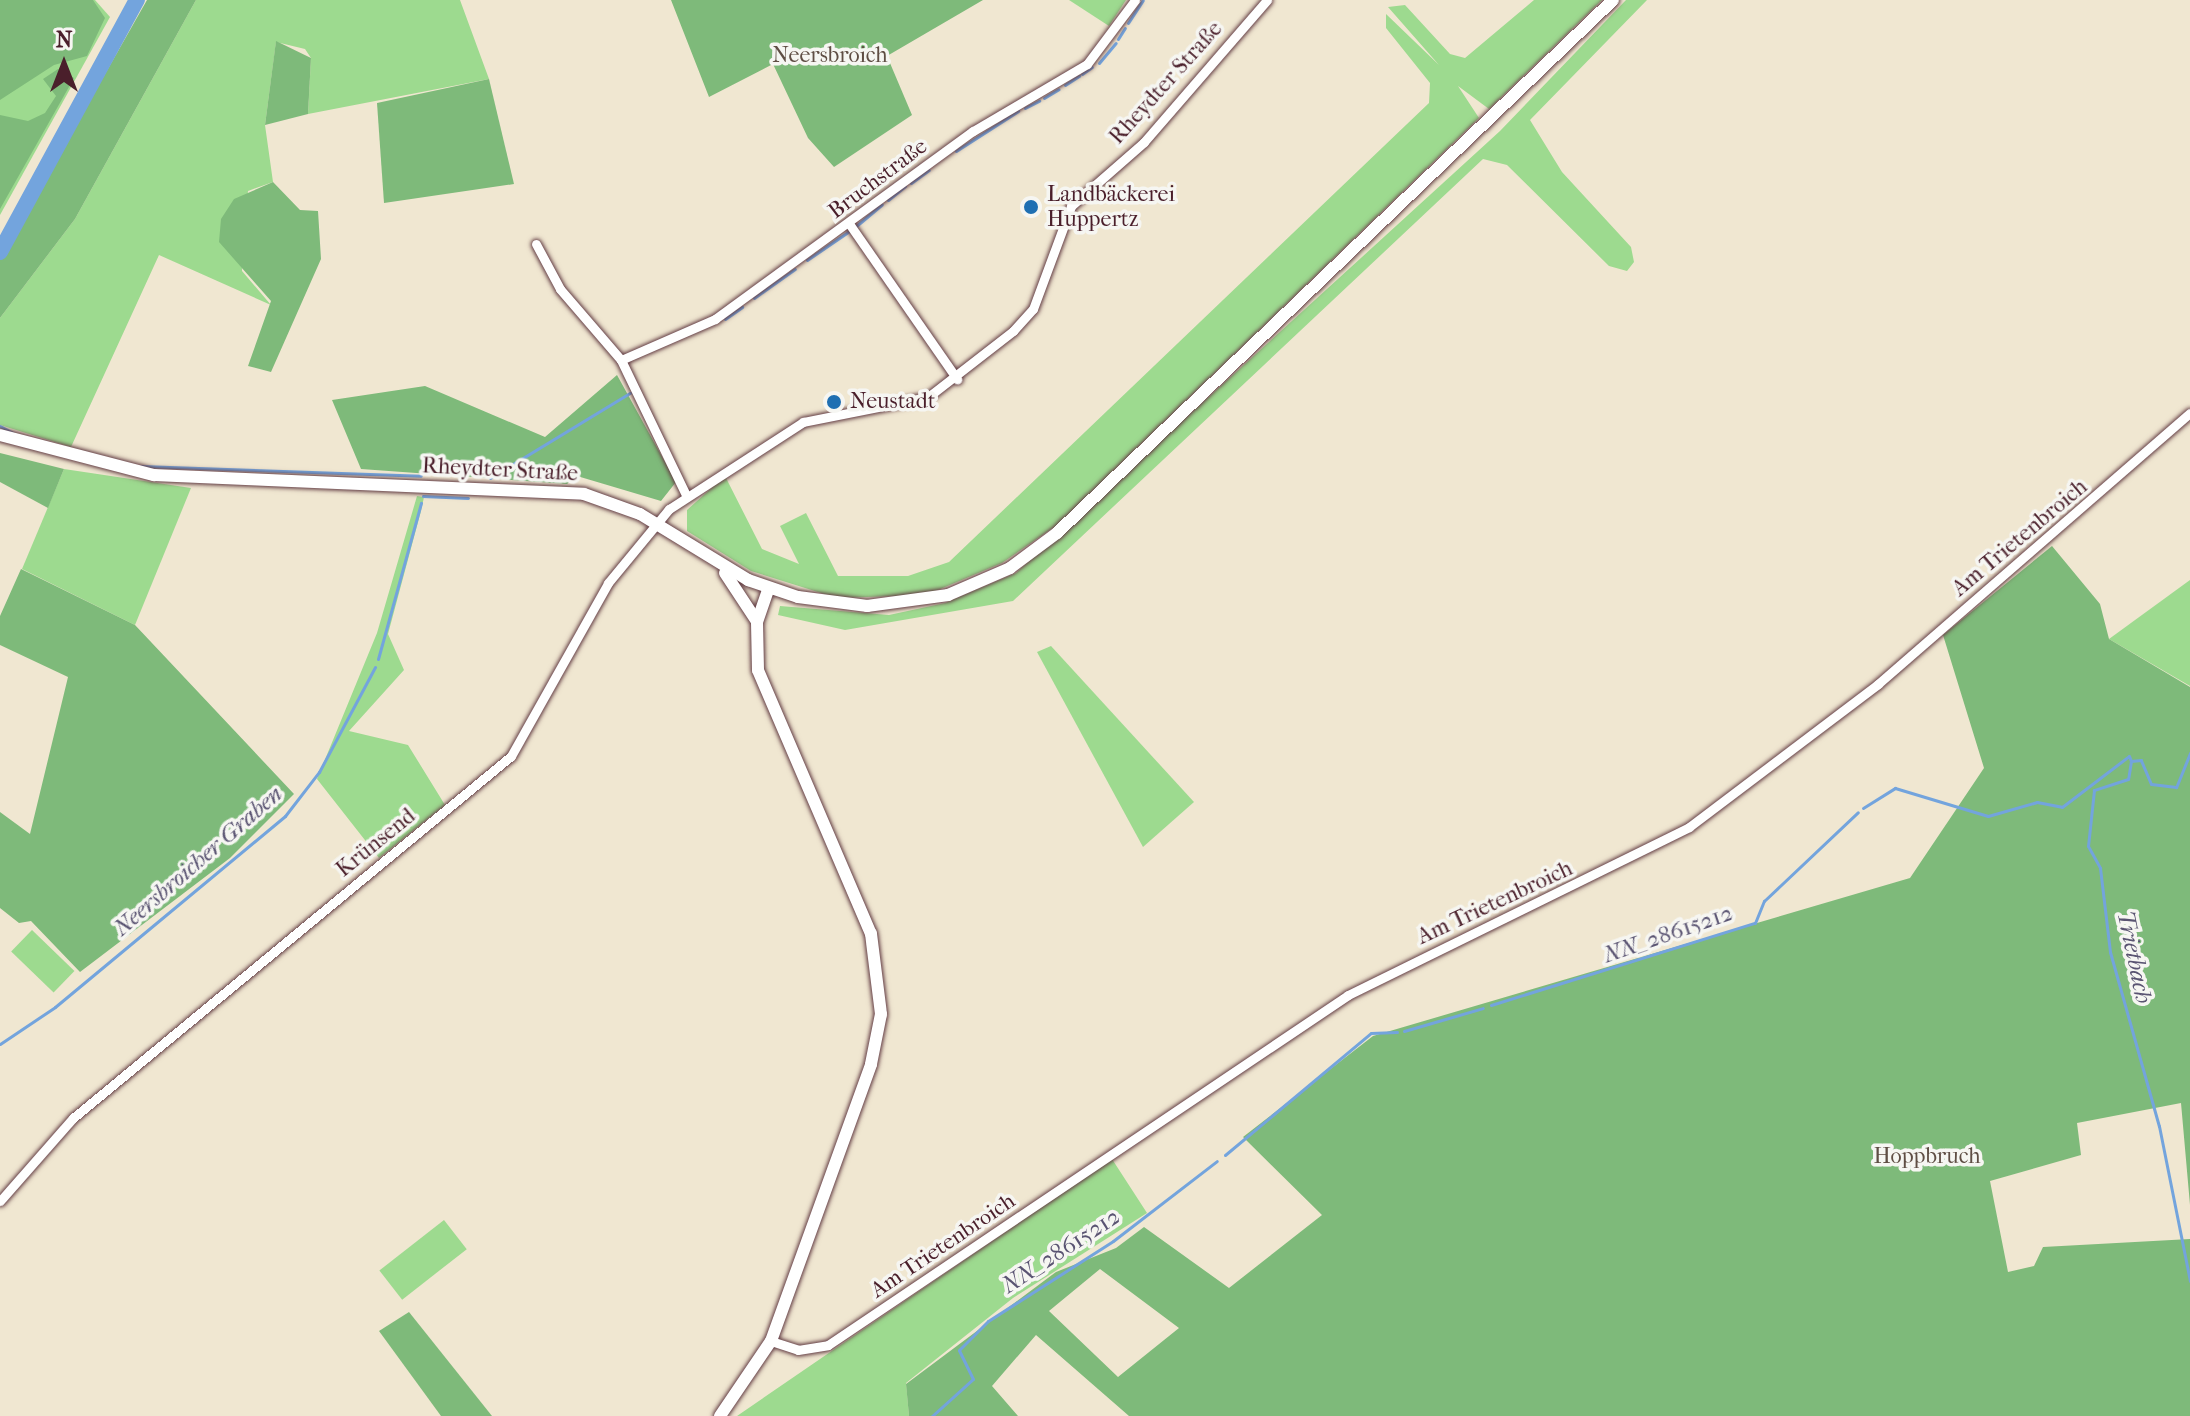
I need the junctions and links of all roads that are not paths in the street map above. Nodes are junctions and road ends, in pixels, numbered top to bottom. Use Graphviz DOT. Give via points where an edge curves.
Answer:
graph roads {
  1 [pos="1135,0"];
  2 [pos="1267,0"];
  3 [pos="1613,0"];
  4 [pos="850,225"];
  5 [pos="536,244"];
  6 [pos="621,360"];
  7 [pos="957,379"];
  8 [pos="2190,413"];
  9 [pos="0,435"];
  10 [pos="686,495"];
  11 [pos="654,522"];
  12 [pos="708,557"];
  13 [pos="769,588"];
  14 [pos="757,622"];
  15 [pos="0,1201"];
  16 [pos="771,1341"];
  17 [pos="720,1416"];
  1 -- 4 [label="street, Bruchstraße" via="1087,64 973,131"];
  2 -- 7 [label="street, Rheydter Straße" via="1144,142 1071,206 1031,314"];
  3 -- 13 [label="main road" via="1022,560 963,590 897,605 838,604"];
  4 -- 6 [label="street, Bruchstraße" via="715,319"];
  4 -- 7 [label="street"];
  5 -- 6 [label="street" via="560,289"];
  6 -- 10 [label="street"];
  7 -- 10 [label="street, Rheydter Straße" via="911,405 803,422"];
  8 -- 16 [label="street, Am Trietenbroich" via="1878,684 1689,827 1348,995 832,1343 803,1351"];
  9 -- 11 [label="main road, Rheydter Straße" via="154,475 569,491"];
  10 -- 11 [label="street, Rheydter Straße"];
  11 -- 12 [label="main road"];
  11 -- 15 [label="street, Krünsend" via="601,593 511,756 52,1138"];
  12 -- 13 [label="main road"];
  12 -- 14 [label="main road" via="744,592"];
  13 -- 14 [label="main road"];
  14 -- 16 [label="main road" via="761,678 867,925 881,999 871,1064"];
  16 -- 17 [label="main road"];
}
